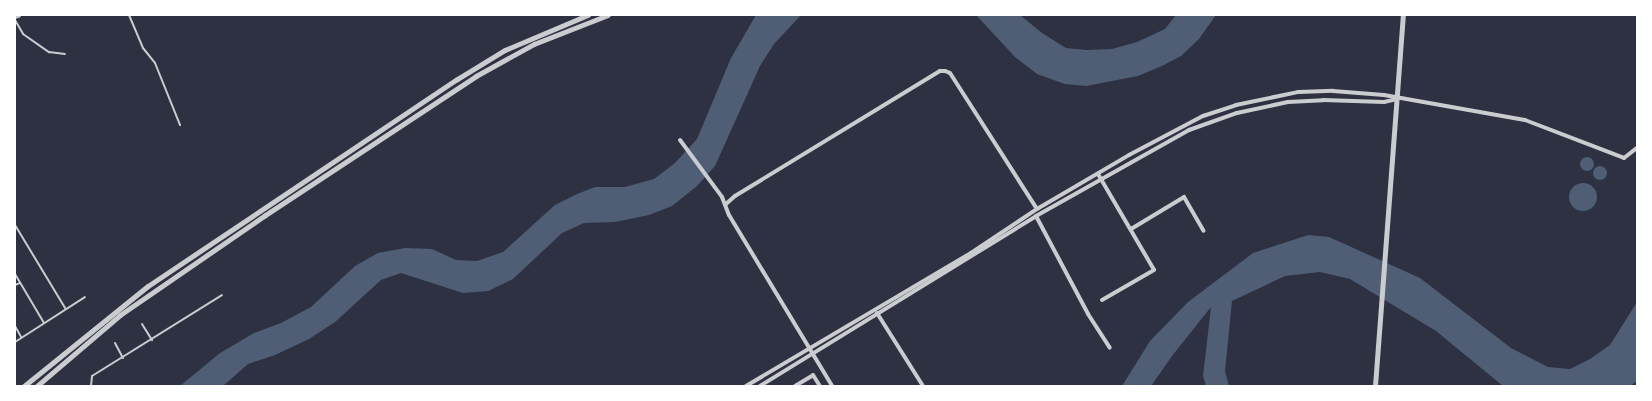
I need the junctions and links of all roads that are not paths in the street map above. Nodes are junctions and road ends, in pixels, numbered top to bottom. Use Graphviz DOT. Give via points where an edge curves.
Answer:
graph roads {
  1 [pos="129,15"];
  2 [pos="588,15"];
  3 [pos="608,15"];
  4 [pos="1403,15"];
  5 [pos="16,17"];
  6 [pos="547,32"];
  7 [pos="548,38"];
  8 [pos="66,54"];
  9 [pos="1397,99"];
  10 [pos="180,125"];
  11 [pos="682,142"];
  12 [pos="1637,148"];
  13 [pos="325,167"];
  14 [pos="329,173"];
  15 [pos="1098,174"];
  16 [pos="1102,180"];
  17 [pos="726,204"];
  18 [pos="1037,209"];
  19 [pos="1036,216"];
  20 [pos="15,224"];
  21 [pos="1131,229"];
  22 [pos="1204,231"];
  23 [pos="15,274"];
  24 [pos="20,282"];
  25 [pos="15,285"];
  26 [pos="222,295"];
  27 [pos="85,297"];
  28 [pos="1102,300"];
  29 [pos="65,308"];
  30 [pos="874,309"];
  31 [pos="877,314"];
  32 [pos="44,323"];
  33 [pos="107,323"];
  34 [pos="142,324"];
  35 [pos="15,326"];
  36 [pos="22,338"];
  37 [pos="152,340"];
  38 [pos="15,342"];
  39 [pos="115,343"];
  40 [pos="809,348"];
  41 [pos="1110,348"];
  42 [pos="812,353"];
  43 [pos="124,358"];
  44 [pos="24,386"];
  45 [pos="36,386"];
  46 [pos="91,386"];
  47 [pos="746,386"];
  48 [pos="760,386"];
  49 [pos="795,386"];
  50 [pos="820,386"];
  51 [pos="832,386"];
  52 [pos="923,386"];
  53 [pos="1375,386"];
  1 -- 10 [label="lane" via="143,48 155,63"];
  2 -- 6 [label="street"];
  3 -- 7 [label="street"];
  4 -- 9 [label="street"];
  5 -- 8 [label="lane" via="23,34 49,52"];
  6 -- 7 [label="street"];
  6 -- 13 [label="street" via="505,50"];
  7 -- 14 [label="street" via="476,76"];
  9 -- 12 [label="street" via="1525,120 1624,158"];
  9 -- 15 [label="street" via="1333,91 1262,98 1203,116"];
  9 -- 16 [label="street" via="1384,102 1288,102 1237,113 1189,130"];
  9 -- 53 [label="street"];
  11 -- 17 [label="street"];
  13 -- 14 [label="street"];
  13 -- 33 [label="street" via="148,286"];
  14 -- 33 [label="street"];
  15 -- 16 [label="street"];
  15 -- 18 [label="street"];
  16 -- 19 [label="street"];
  16 -- 21 [label="street"];
  17 -- 18 [label="street" via="940,71 945,71 950,73"];
  17 -- 40 [label="street" via="729,215"];
  18 -- 30 [label="street" via="971,253"];
  19 -- 31 [label="street"];
  19 -- 41 [label="street" via="1088,314"];
  20 -- 29 [label="lane"];
  21 -- 22 [label="street" via="1184,197"];
  21 -- 28 [label="street" via="1154,270"];
  23 -- 24 [label="lane"];
  24 -- 25 [label="lane"];
  24 -- 32 [label="lane"];
  26 -- 37 [label="lane"];
  27 -- 29 [label="lane"];
  29 -- 32 [label="lane"];
  30 -- 31 [label="street"];
  30 -- 40 [label="street"];
  31 -- 42 [label="street"];
  31 -- 52 [label="street"];
  32 -- 36 [label="lane"];
  33 -- 44 [label="street"];
  33 -- 45 [label="street"];
  34 -- 37 [label="lane"];
  35 -- 36 [label="lane"];
  36 -- 38 [label="lane"];
  37 -- 43 [label="lane"];
  39 -- 43 [label="lane"];
  40 -- 42 [label="street"];
  40 -- 47 [label="street"];
  42 -- 48 [label="street"];
  42 -- 51 [label="street"];
  43 -- 46 [label="lane" via="92,376"];
  49 -- 50 [label="street" via="813,375"];
}
